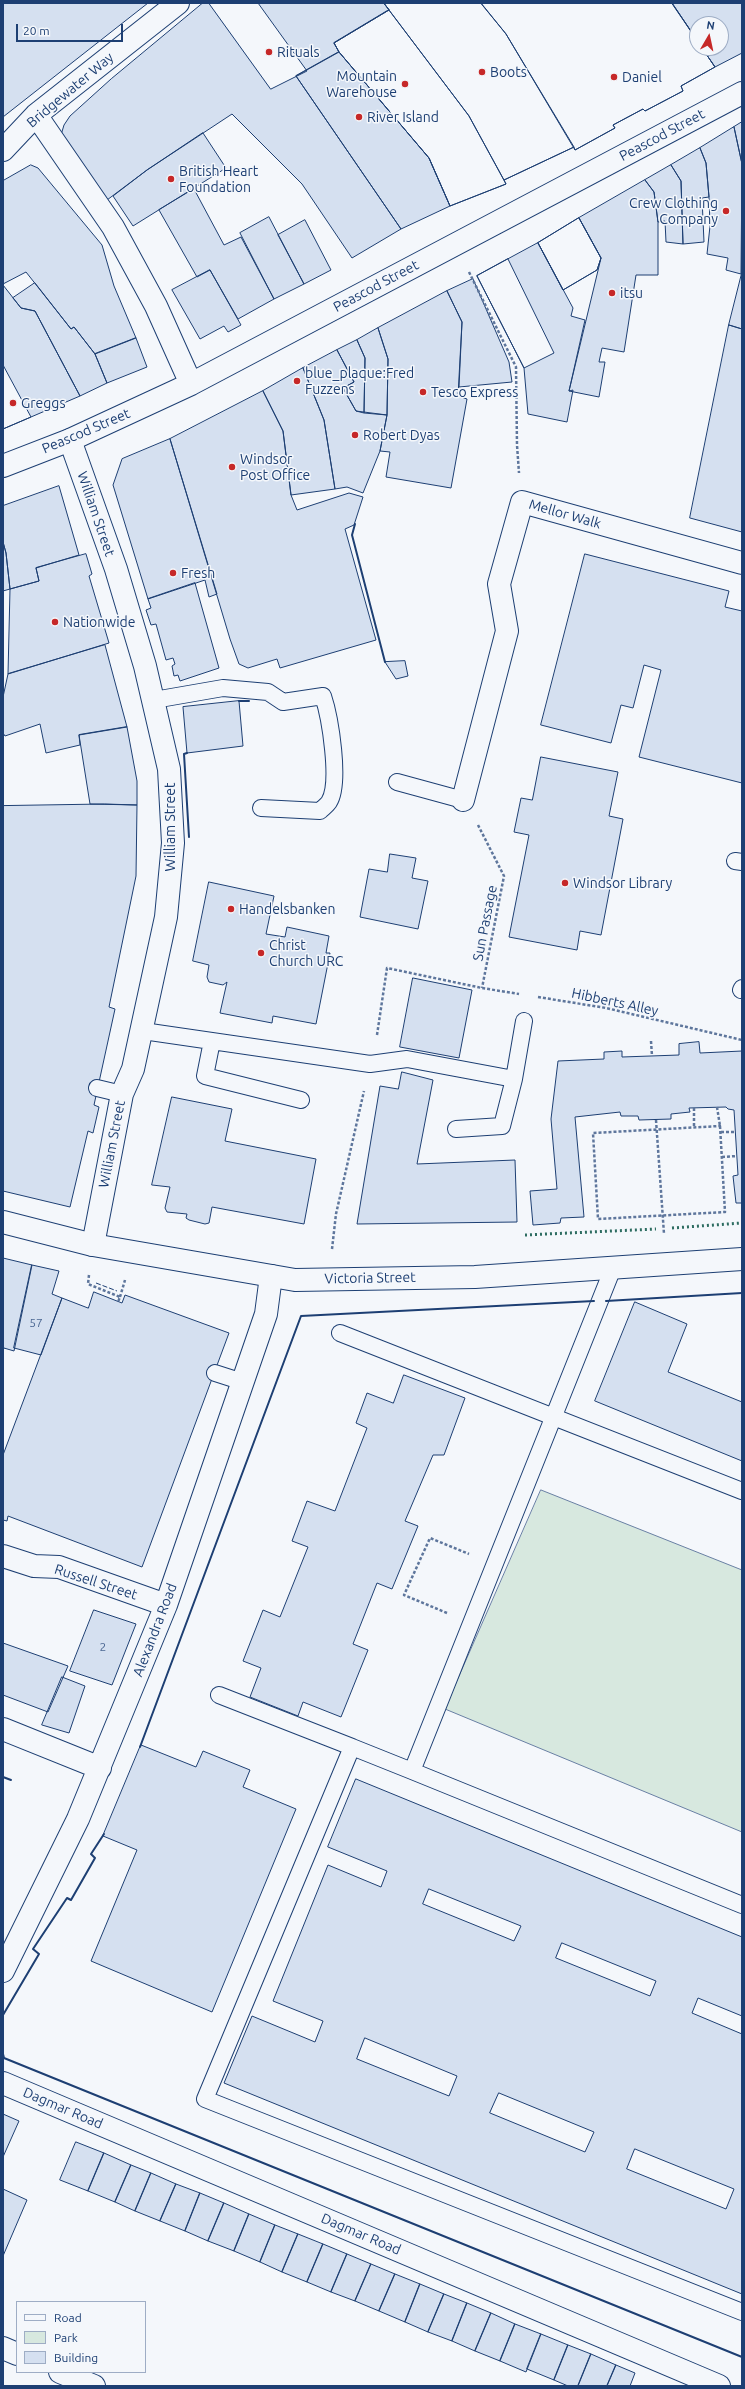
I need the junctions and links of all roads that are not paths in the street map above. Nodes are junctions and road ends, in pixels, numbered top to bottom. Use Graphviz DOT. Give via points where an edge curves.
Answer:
graph roads {
  1 [pos="178,3"];
  2 [pos="742,93"];
  3 [pos="36,115"];
  4 [pos="3,150"];
  5 [pos="191,384"];
  6 [pos="70,440"];
  7 [pos="3,466"];
  8 [pos="742,563"];
  9 [pos="154,700"];
  10 [pos="397,782"];
  11 [pos="463,800"];
  12 [pos="261,808"];
  13 [pos="524,1021"];
  14 [pos="143,1031"];
  15 [pos="212,1041"];
  16 [pos="514,1079"];
  17 [pos="97,1088"];
  18 [pos="122,1094"];
  19 [pos="301,1100"];
  20 [pos="456,1129"];
  21 [pos="3,1222"];
  22 [pos="93,1245"];
  23 [pos="742,1259"];
  24 [pos="613,1268"];
  25 [pos="271,1276"];
  26 [pos="340,1333"];
  27 [pos="215,1373"];
  28 [pos="243,1382"];
  29 [pos="554,1417"];
  30 [pos="742,1492"];
  31 [pos="3,1556"];
  32 [pos="166,1605"];
  33 [pos="219,1695"];
  34 [pos="3,1729"];
  35 [pos="352,1747"];
  36 [pos="100,1768"];
  37 [pos="412,1771"];
  38 [pos="742,1905"];
  39 [pos="9,1942"];
  40 [pos="3,1971"];
  41 [pos="3,2082"];
  42 [pos="742,2312"];
  43 [pos="3,2348"];
  44 [pos="16,2354"];
  45 [pos="62,2373"];
  46 [pos="94,2386"];
  47 [pos="719,2386"];
  1 -- 3 [label="street, Bridgewater Way"];
  2 -- 5 [label="street, Peascod Street"];
  3 -- 4 [label="street, Bridgewater Way"];
  3 -- 5 [label="street" via="113,227 156,306"];
  5 -- 6 [label="street, Peascod Street"];
  6 -- 7 [label="street, Peascod Street"];
  6 -- 9 [label="street, William Street" via="116,569"];
  8 -- 11 [label="street, Mellor Walk" via="522,502 499,584 507,631"];
  9 -- 12 [label="lane" via="223,688 268,692 283,702 323,696 329,715 334,771 330,801 320,810"];
  9 -- 14 [label="street, William Street" via="170,769 173,843 166,917"];
  10 -- 11 [label="lane"];
  13 -- 16 [label="lane"];
  14 -- 15 [label="lane"];
  14 -- 18 [label="street, William Street" via="133,1069"];
  15 -- 16 [label="lane" via="370,1064 407,1059"];
  15 -- 19 [label="lane" via="205,1076"];
  16 -- 20 [label="lane" via="502,1126"];
  17 -- 18 [label="lane"];
  18 -- 22 [label="street, William Street"];
  21 -- 22 [label="street, Victoria Street"];
  22 -- 25 [label="street, Victoria Street"];
  23 -- 24 [label="street, Victoria Street"];
  24 -- 25 [label="street, Victoria Street" via="475,1277 295,1280"];
  24 -- 29 [label="lane"];
  25 -- 28 [label="street, Alexandra Road" via="266,1314"];
  26 -- 29 [label="lane"];
  27 -- 28 [label="lane"];
  28 -- 32 [label="street, Alexandra Road"];
  29 -- 30 [label="lane"];
  29 -- 37 [label="lane"];
  31 -- 32 [label="street, Russell Street" via="34,1566 59,1567"];
  32 -- 36 [label="street, Alexandra Road"];
  33 -- 35 [label="lane"];
  34 -- 36 [label="street"];
  35 -- 37 [label="lane"];
  35 -- 42 [label="lane" via="204,2099"];
  36 -- 39 [label="street, Alexandra Road" via="78,1819"];
  37 -- 38 [label="lane"];
  39 -- 40 [label="street, Alexandra Road"];
  41 -- 47 [label="street, Dagmar Road"];
  43 -- 44 [label="street"];
  45 -- 46 [label="street"];
}
